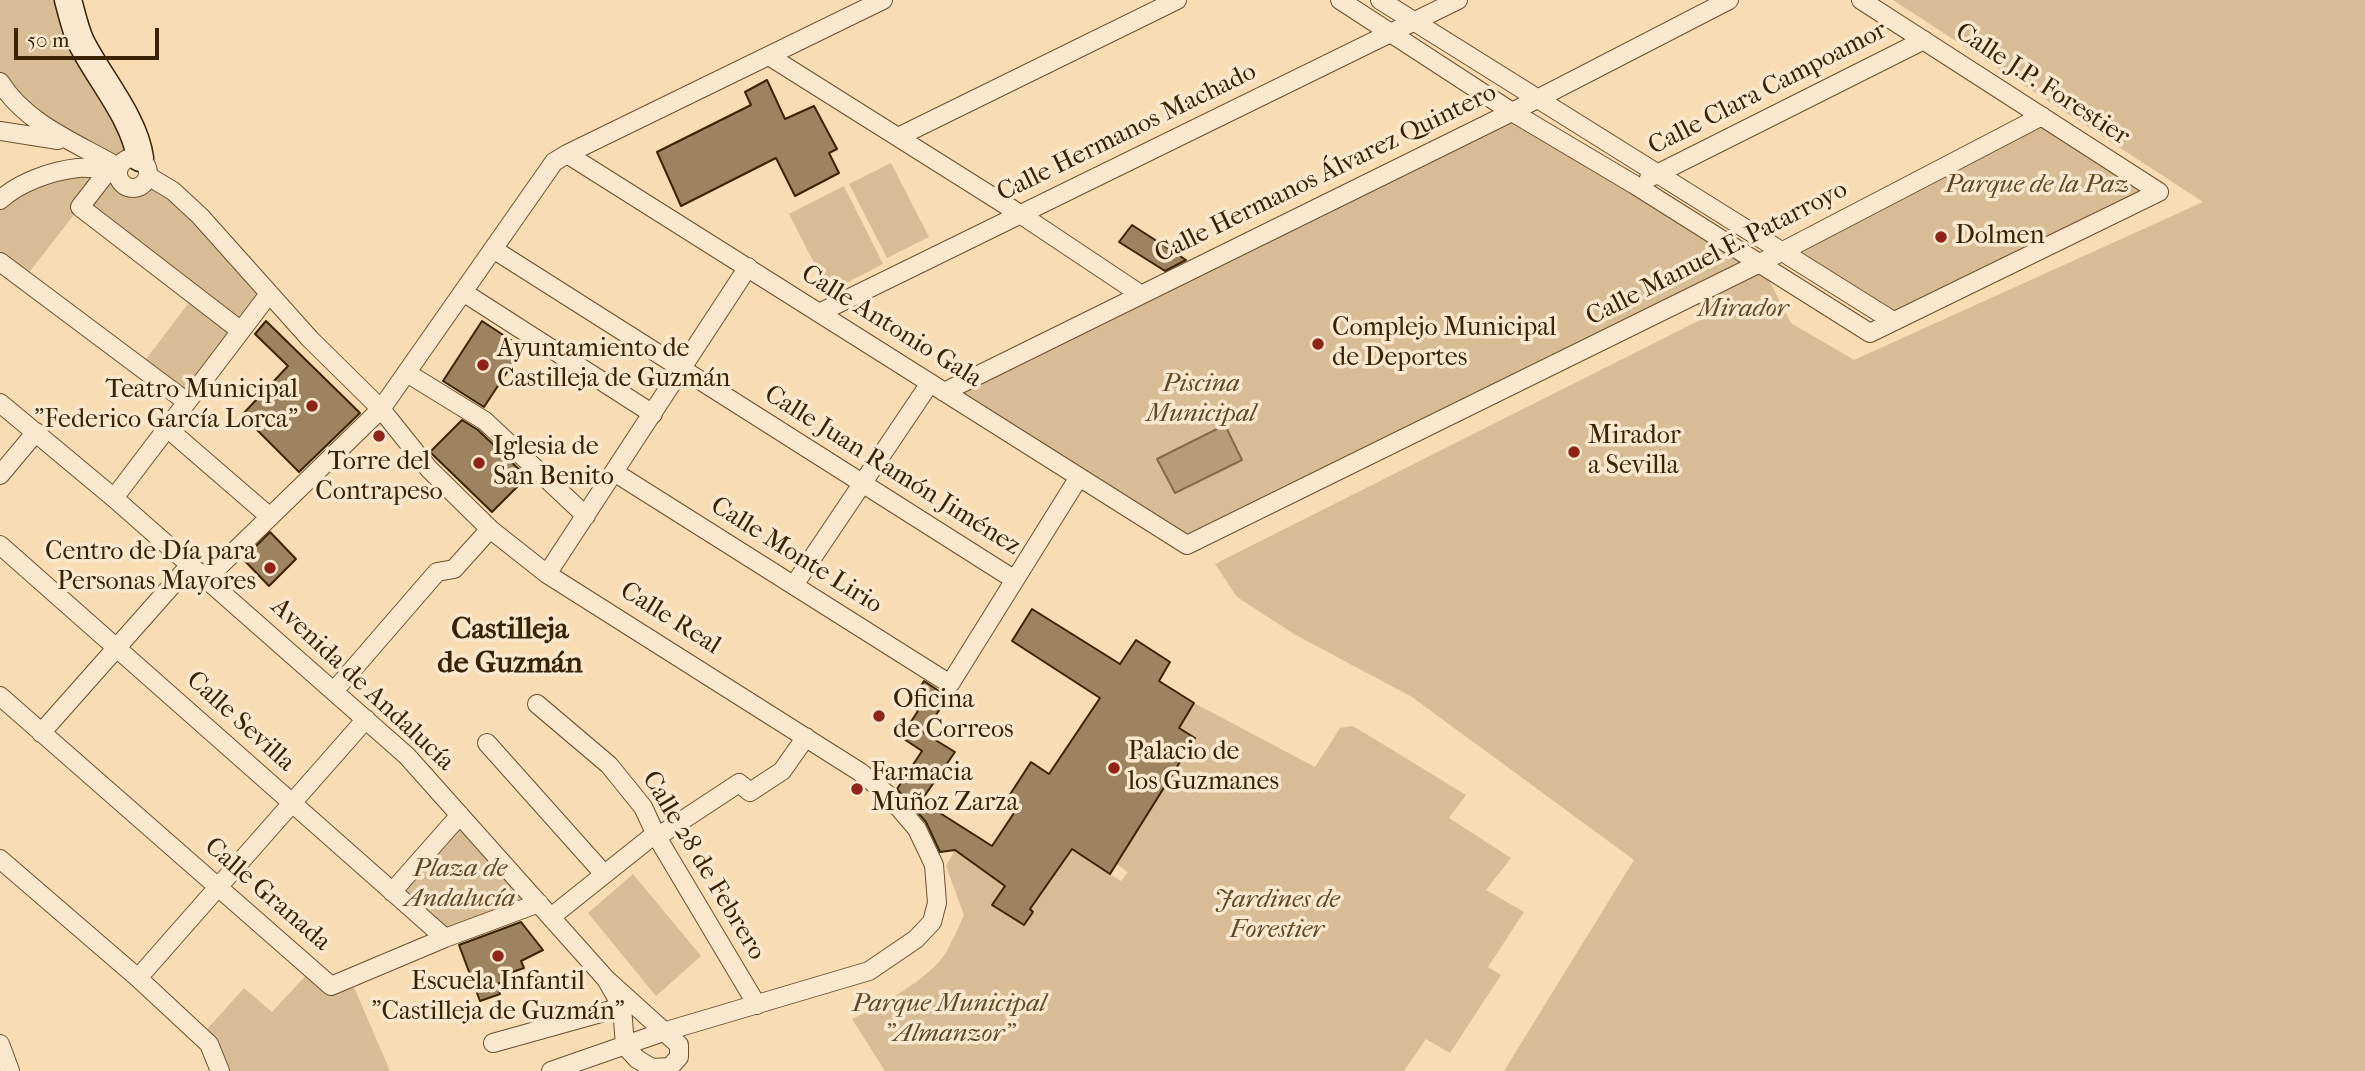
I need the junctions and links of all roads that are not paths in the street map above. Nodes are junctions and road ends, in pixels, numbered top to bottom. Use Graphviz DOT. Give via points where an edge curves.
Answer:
graph roads {
  1 [pos="68,0"];
  2 [pos="883,0"];
  3 [pos="1177,0"];
  4 [pos="1340,0"];
  5 [pos="1380,0"];
  6 [pos="1458,0"];
  7 [pos="1730,0"];
  8 [pos="1861,0"];
  9 [pos="1415,22"];
  10 [pos="1392,33"];
  11 [pos="1924,40"];
  12 [pos="769,56"];
  13 [pos="0,82"];
  14 [pos="1537,99"];
  15 [pos="1512,112"];
  16 [pos="2042,116"];
  17 [pos="0,131"];
  18 [pos="898,137"];
  19 [pos="79,144"];
  20 [pos="567,153"];
  21 [pos="126,169"];
  22 [pos="1658,174"];
  23 [pos="1635,185"];
  24 [pos="0,200"];
  25 [pos="1020,214"];
  26 [pos="493,249"];
  27 [pos="1782,252"];
  28 [pos="0,262"];
  29 [pos="1760,263"];
  30 [pos="748,267"];
  31 [pos="463,292"];
  32 [pos="269,294"];
  33 [pos="1140,294"];
  34 [pos="819,313"];
  35 [pos="1894,321"];
  36 [pos="241,331"];
  37 [pos="682,370"];
  38 [pos="407,373"];
  39 [pos="937,387"];
  40 [pos="187,402"];
  41 [pos="0,403"];
  42 [pos="381,409"];
  43 [pos="653,414"];
  44 [pos="167,428"];
  45 [pos="36,432"];
  46 [pos="614,472"];
  47 [pos="0,475"];
  48 [pos="1079,477"];
  49 [pos="863,484"];
  50 [pos="114,498"];
  51 [pos="586,516"];
  52 [pos="270,517"];
  53 [pos="490,529"];
  54 [pos="0,545"];
  55 [pos="1186,545"];
  56 [pos="190,565"];
  57 [pos="547,574"];
  58 [pos="206,579"];
  59 [pos="1015,580"];
  60 [pos="794,585"];
  61 [pos="117,648"];
  62 [pos="334,691"];
  63 [pos="0,696"];
  64 [pos="537,704"];
  65 [pos="366,719"];
  66 [pos="41,733"];
  67 [pos="806,737"];
  68 [pos="487,743"];
  69 [pos="292,803"];
  70 [pos="460,815"];
  71 [pos="656,835"];
  72 [pos="0,859"];
  73 [pos="604,874"];
  74 [pos="218,887"];
  75 [pos="392,892"];
  76 [pos="545,910"];
  77 [pos="445,938"];
  78 [pos="138,978"];
  79 [pos="606,979"];
  80 [pos="757,1004"];
  81 [pos="622,1007"];
  82 [pos="663,1032"];
  83 [pos="493,1043"];
  84 [pos="0,1044"];
  85 [pos="625,1046"];
  86 [pos="10,1071"];
  87 [pos="220,1071"];
  88 [pos="551,1071"];
  1 -- 21 [label="main road" via="80,39 138,147"];
  2 -- 12 [label="street"];
  3 -- 18 [label="street"];
  4 -- 10 [label="street"];
  5 -- 9 [label="street"];
  6 -- 9 [label="street, Calle Hermanos Machado"];
  7 -- 14 [label="street, Calle Hermanos Álvarez Quintero"];
  8 -- 11 [label="street, Calle J.P. Forestier"];
  9 -- 10 [label="street, Calle Hermanos Machado"];
  9 -- 14 [label="street"];
  10 -- 15 [label="street"];
  10 -- 25 [label="street, Calle Hermanos Machado"];
  11 -- 16 [label="street, Calle J.P. Forestier"];
  11 -- 22 [label="street, Calle Clara Campoamor"];
  12 -- 18 [label="street"];
  12 -- 20 [label="street"];
  13 -- 19 [label="street" via="30,116"];
  14 -- 15 [label="street, Calle Hermanos Álvarez Quintero"];
  14 -- 22 [label="street"];
  15 -- 23 [label="street"];
  15 -- 33 [label="street, Calle Hermanos Álvarez Quintero"];
  16 -- 27 [label="street, Calle Manuel E. Patarroyo"];
  16 -- 35 [label="street, Calle J.P. Forestier" via="2159,192"];
  17 -- 19 [label="street"];
  18 -- 25 [label="street"];
  19 -- 21 [label="street, Calle Real"];
  20 -- 26 [label="street" via="554,162"];
  20 -- 30 [label="street, Calle Antonio Gala"];
  21 -- 24 [label="street" via="79,168 46,175 11,190"];
  21 -- 32 [label="street, Calle Real" via="173,191"];
  21 -- 36 [label="street" via="80,207"];
  22 -- 23 [label="street, Calle Clara Campoamor"];
  22 -- 27 [label="street"];
  23 -- 29 [label="street"];
  25 -- 33 [label="street"];
  25 -- 34 [label="street, Calle Hermanos Machado"];
  26 -- 31 [label="street"];
  26 -- 37 [label="street, Calle Juan Ramón Jiménez"];
  27 -- 29 [label="street, Calle Manuel E. Patarroyo"];
  27 -- 35 [label="street"];
  28 -- 40 [label="street"];
  29 -- 35 [label="street" via="1870,333"];
  29 -- 55 [label="street, Calle Manuel E. Patarroyo"];
  30 -- 34 [label="street, Calle Antonio Gala"];
  30 -- 37 [label="street"];
  31 -- 38 [label="street"];
  31 -- 43 [label="street"];
  32 -- 36 [label="street"];
  32 -- 42 [label="street, Calle Real"];
  33 -- 39 [label="street, Calle Hermanos Álvarez Quintero"];
  34 -- 39 [label="street, Calle Antonio Gala"];
  36 -- 40 [label="street"];
  37 -- 43 [label="street"];
  37 -- 49 [label="street, Calle Juan Ramón Jiménez"];
  38 -- 42 [label="street"];
  38 -- 51 [label="street" via="485,421"];
  39 -- 48 [label="street, Calle Antonio Gala"];
  39 -- 49 [label="street"];
  40 -- 44 [label="street"];
  41 -- 45 [label="street, Avenida de Andalucía"];
  42 -- 52 [label="street"];
  42 -- 53 [label="street, Calle Real" via="429,470"];
  43 -- 46 [label="street"];
  44 -- 50 [label="street"];
  44 -- 52 [label="street"];
  45 -- 47 [label="street"];
  45 -- 50 [label="street, Avenida de Andalucía"];
  46 -- 51 [label="street"];
  46 -- 60 [label="street, Calle Monte Lirio"];
  48 -- 55 [label="street, Calle Antonio Gala"];
  48 -- 59 [label="street"];
  49 -- 59 [label="street, Calle Juan Ramón Jiménez"];
  49 -- 60 [label="street"];
  50 -- 56 [label="street, Avenida de Andalucía"];
  51 -- 57 [label="street"];
  52 -- 58 [label="street"];
  53 -- 57 [label="street, Calle Real"];
  53 -- 62 [label="street" via="454,569 437,572"];
  54 -- 61 [label="street, Calle Sevilla"];
  56 -- 58 [label="street, Avenida de Andalucía"];
  56 -- 61 [label="street"];
  57 -- 67 [label="street, Calle Real"];
  58 -- 62 [label="street, Avenida de Andalucía"];
  59 -- 60 [label="street, Calle Monte Lirio" via="950,684"];
  61 -- 66 [label="street"];
  61 -- 69 [label="street, Calle Sevilla"];
  62 -- 65 [label="street, Avenida de Andalucía"];
  63 -- 66 [label="street, Calle Granada"];
  64 -- 71 [label="street, Calle 28 de Febrero" via="609,765 643,807"];
  65 -- 69 [label="street"];
  65 -- 70 [label="street, Avenida de Andalucía"];
  66 -- 74 [label="street, Calle Granada"];
  67 -- 71 [label="street, Calle Granada" via="782,771 750,792 739,783"];
  67 -- 80 [label="street, Calle Real" via="888,795 917,830 934,865 937,903 932,922 916,939 869,971"];
  68 -- 73 [label="street"];
  69 -- 74 [label="street"];
  69 -- 75 [label="street, Calle Sevilla"];
  70 -- 75 [label="street"];
  70 -- 76 [label="street, Avenida de Andalucía"];
  71 -- 73 [label="street, Calle Granada"];
  71 -- 80 [label="street, Calle 28 de Febrero"];
  72 -- 78 [label="street"];
  73 -- 76 [label="street, Calle Granada"];
  74 -- 77 [label="street, Calle Granada" via="331,986"];
  74 -- 78 [label="street"];
  75 -- 77 [label="street, Calle Sevilla"];
  76 -- 77 [label="street, Calle Granada"];
  76 -- 79 [label="street, Avenida de Andalucía"];
  78 -- 87 [label="street" via="209,1044"];
  79 -- 81 [label="street"];
  79 -- 82 [label="street, Avenida de Andalucía"];
  80 -- 82 [label="street"];
  81 -- 83 [label="street"];
  81 -- 85 [label="street"];
  82 -- 85 [label="street"];
  82 -- 85 [label="street, Avenida de Andalucía" via="679,1045 680,1057 670,1067 652,1068"];
  84 -- 86 [label="street"];
  85 -- 88 [label="street"];
}
